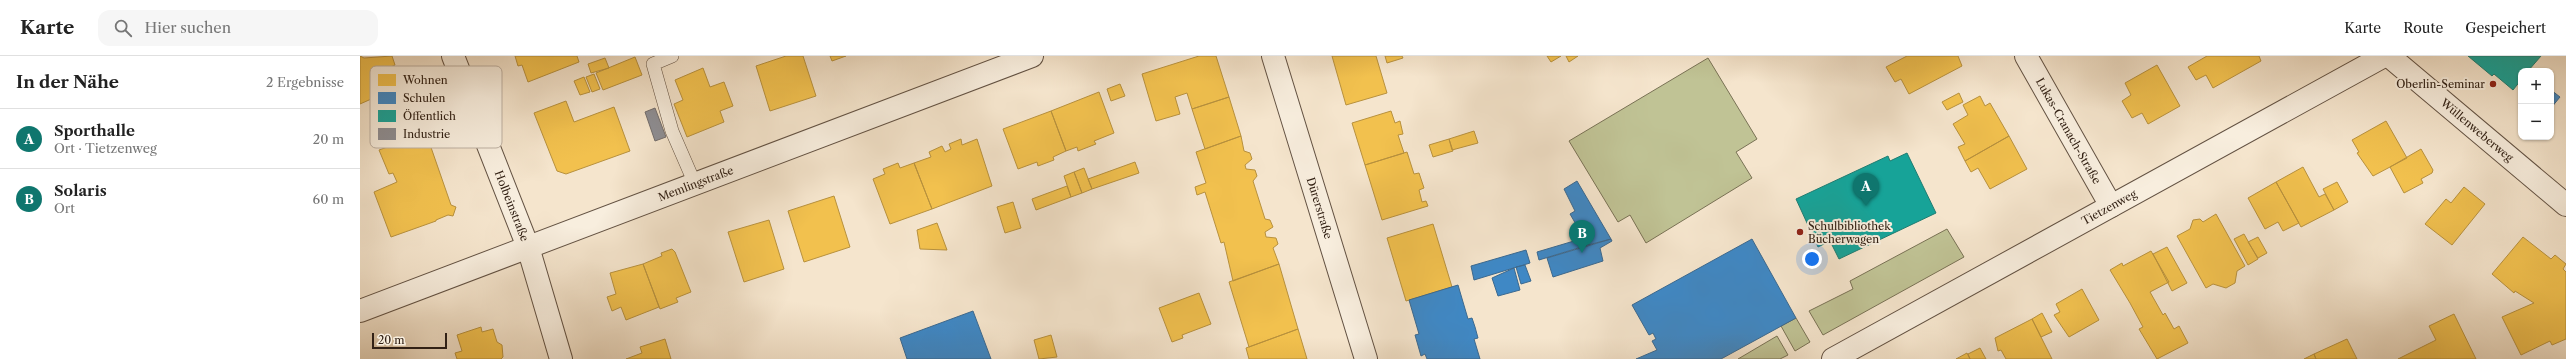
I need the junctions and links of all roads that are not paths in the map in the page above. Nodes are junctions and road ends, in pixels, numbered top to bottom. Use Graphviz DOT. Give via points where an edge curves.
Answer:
graph roads {
  1 [pos="453,56"];
  2 [pos="672,56"];
  3 [pos="1032,56"];
  4 [pos="1273,56"];
  5 [pos="2026,56"];
  6 [pos="2384,56"];
  7 [pos="2389,56"];
  8 [pos="457,66"];
  9 [pos="489,148"];
  10 [pos="695,184"];
  11 [pos="2566,205"];
  12 [pos="2111,206"];
  13 [pos="528,247"];
  14 [pos="360,311"];
  15 [pos="562,359"];
  16 [pos="1366,359"];
  17 [pos="1833,359"];
  1 -- 8 [label="street, Holbeinstraße"];
  2 -- 10 [label="lane" via="653,64 672,131"];
  3 -- 10 [label="street, Memlingstraße"];
  4 -- 16 [label="street, Dürerstraße"];
  5 -- 12 [label="street, Lukas-Cranach-Straße"];
  6 -- 12 [label="street, Tietzenweg"];
  7 -- 11 [label="street, Wüllenweberweg"];
  9 -- 13 [label="street, Holbeinstraße"];
  10 -- 13 [label="street, Memlingstraße"];
  12 -- 17 [label="street, Tietzenweg"];
  13 -- 14 [label="street, Memlingstraße"];
  13 -- 15 [label="street, Holbeinstraße"];
}
